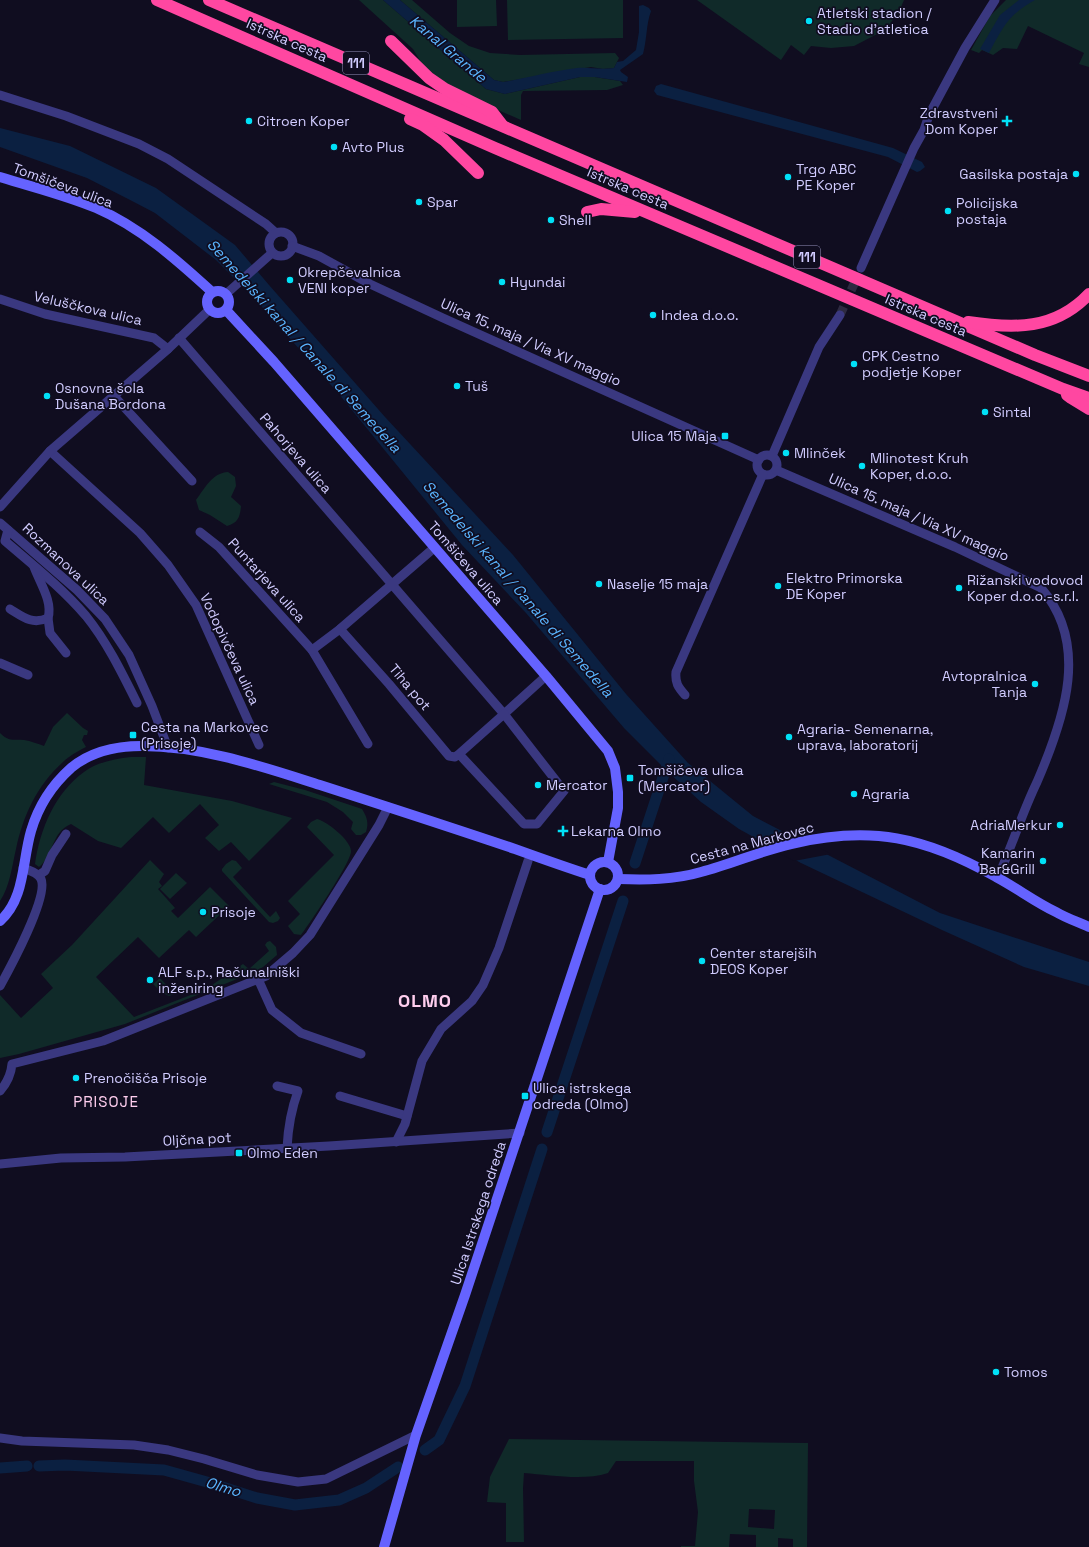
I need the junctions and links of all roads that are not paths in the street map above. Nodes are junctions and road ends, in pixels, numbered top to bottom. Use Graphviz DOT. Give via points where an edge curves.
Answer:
graph roads {
  1 [pos="157,0"];
  2 [pos="209,0"];
  3 [pos="995,0"];
  4 [pos="391,41"];
  5 [pos="0,95"];
  6 [pos="376,96"];
  7 [pos="502,126"];
  8 [pos="478,173"];
  9 [pos="0,177"];
  10 [pos="587,212"];
  11 [pos="652,215"];
  12 [pos="276,233"];
  13 [pos="292,246"];
  14 [pos="272,253"];
  15 [pos="861,268"];
  16 [pos="212,292"];
  17 [pos="226,294"];
  18 [pos="1089,294"];
  19 [pos="0,299"];
  20 [pos="210,309"];
  21 [pos="226,310"];
  22 [pos="840,315"];
  23 [pos="951,320"];
  24 [pos="179,338"];
  25 [pos="168,348"];
  26 [pos="1089,376"];
  27 [pos="1062,389"];
  28 [pos="113,395"];
  29 [pos="1089,398"];
  30 [pos="1089,409"];
  31 [pos="50,451"];
  32 [pos="772,456"];
  33 [pos="759,460"];
  34 [pos="776,470"];
  35 [pos="763,474"];
  36 [pos="192,481"];
  37 [pos="0,507"];
  38 [pos="0,523"];
  39 [pos="8,530"];
  40 [pos="200,532"];
  41 [pos="434,548"];
  42 [pos="33,566"];
  43 [pos="392,586"];
  44 [pos="1065,608"];
  45 [pos="10,609"];
  46 [pos="48,618"];
  47 [pos="340,629"];
  48 [pos="312,650"];
  49 [pos="66,654"];
  50 [pos="0,663"];
  51 [pos="28,675"];
  52 [pos="546,676"];
  53 [pos="685,695"];
  54 [pos="137,703"];
  55 [pos="1071,712"];
  56 [pos="504,714"];
  57 [pos="368,744"];
  58 [pos="259,746"];
  59 [pos="168,748"];
  60 [pos="459,754"];
  61 [pos="388,808"];
  62 [pos="66,834"];
  63 [pos="528,861"];
  64 [pos="608,862"];
  65 [pos="23,868"];
  66 [pos="39,875"];
  67 [pos="590,875"];
  68 [pos="998,878"];
  69 [pos="618,879"];
  70 [pos="600,889"];
  71 [pos="0,921"];
  72 [pos="1089,927"];
  73 [pos="258,979"];
  74 [pos="0,986"];
  75 [pos="361,1054"];
  76 [pos="277,1086"];
  77 [pos="0,1091"];
  78 [pos="340,1096"];
  79 [pos="407,1116"];
  80 [pos="520,1133"];
  81 [pos="396,1142"];
  82 [pos="288,1148"];
  83 [pos="0,1164"];
  84 [pos="416,1435"];
  85 [pos="0,1438"];
  86 [pos="384,1547"];
  1 -- 6 [label="highway, Istrska cesta / 111"];
  2 -- 7 [label="highway, Istrska cesta / 111"];
  3 -- 15 [label="street" via="965,48 929,115"];
  4 -- 7 [label="highway" via="429,78 445,89 492,112"];
  5 -- 12 [label="street, Ulica 15. maja / Via XV maggio" via="140,144 168,159"];
  6 -- 8 [label="highway" via="399,114 423,125 444,140"];
  6 -- 11 [label="highway, Istrska cesta / 111"];
  7 -- 23 [label="highway, Istrska cesta / 111"];
  9 -- 16 [label="street, Tomšičeva ulica" via="97,209 126,224 164,250"];
  10 -- 11 [label="highway" via="601,209"];
  11 -- 27 [label="highway, Istrska cesta / 111"];
  12 -- 13 [label="street, Ulica 15. maja / Via XV maggio" via="288,235"];
  12 -- 14 [label="street" via="269,242"];
  13 -- 14 [label="street" via="284,256"];
  13 -- 33 [label="street, Ulica 15. maja / Via XV maggio" via="319,256 437,316"];
  14 -- 17 [label="street"];
  16 -- 17 [label="street"];
  16 -- 20 [label="street" via="207,298"];
  17 -- 21 [label="street" via="229,302"];
  18 -- 23 [label="highway" via="1070,310 1035,324 1013,327"];
  19 -- 25 [label="street, Veluščkova ulica" via="45,314 154,338"];
  20 -- 21 [label="street" via="216,313"];
  20 -- 24 [label="street"];
  21 -- 41 [label="street, Tomšičeva ulica"];
  22 -- 32 [label="street" via="819,347"];
  23 -- 26 [label="highway, Istrska cesta / 111"];
  24 -- 25 [label="street"];
  24 -- 43 [label="street, Pahorjeva ulica"];
  25 -- 28 [label="street"];
  27 -- 29 [label="highway, Istrska cesta / 111"];
  27 -- 30 [label="highway"];
  28 -- 31 [label="street"];
  28 -- 36 [label="street"];
  31 -- 37 [label="street"];
  31 -- 58 [label="street, Vodopivčeva ulica" via="140,533 168,565 196,605"];
  32 -- 33 [label="street" via="765,456"];
  32 -- 34 [label="street" via="777,462"];
  33 -- 35 [label="street" via="758,466"];
  34 -- 35 [label="street" via="770,474"];
  34 -- 44 [label="street, Ulica 15. maja / Via XV maggio" via="1021,577 1049,593"];
  35 -- 53 [label="street" via="676,672 675,680"];
  38 -- 39 [label="street, Rozmanova ulica"];
  39 -- 42 [label="street, Rozmanova ulica" via="5,541"];
  39 -- 59 [label="street, Rozmanova ulica" via="77,590 105,619 129,655"];
  40 -- 48 [label="street, Puntarjeva ulica" via="219,547"];
  41 -- 43 [label="street"];
  41 -- 52 [label="street, Tomšičeva ulica"];
  42 -- 46 [label="street, Rozmanova ulica" via="49,604"];
  42 -- 54 [label="street, Rozmanova ulica" via="86,616 112,654"];
  43 -- 47 [label="street"];
  43 -- 56 [label="street, Pahorjeva ulica"];
  45 -- 46 [label="street" via="28,621"];
  46 -- 49 [label="street, Rozmanova ulica" via="50,632"];
  47 -- 48 [label="street"];
  47 -- 60 [label="street, Tiha pot" via="449,756 455,757"];
  48 -- 57 [label="street, Puntarjeva ulica"];
  50 -- 51 [label="street"];
  52 -- 56 [label="street"];
  52 -- 64 [label="street, Tomšičeva ulica" via="608,750 615,768 618,808"];
  55 -- 68 [label="street" via="1036,782"];
  56 -- 60 [label="street"];
  56 -- 60 [label="street, Pahorjeva ulica" via="564,791 537,824 524,824"];
  59 -- 61 [label="street" via="193,751 270,769"];
  59 -- 65 [label="street" via="122,747 102,752 73,767 52,789 40,809 31,833"];
  61 -- 67 [label="street"];
  61 -- 73 [label="street" via="310,935 283,963"];
  62 -- 66 [label="street" via="45,871"];
  63 -- 79 [label="street" via="499,948 483,985 472,1001 441,1029 422,1061"];
  64 -- 67 [label="street" via="597,864"];
  64 -- 69 [label="street" via="615,866"];
  65 -- 66 [label="street"];
  65 -- 71 [label="street" via="16,900"];
  66 -- 74 [label="street" via="43,887 34,914"];
  67 -- 70 [label="street" via="592,884"];
  68 -- 69 [label="street, Cesta na Markovec" via="944,851 917,842 854,835 789,844 700,873 644,880"];
  68 -- 72 [label="street, Cesta na Markovec" via="1056,912"];
  69 -- 70 [label="street" via="611,888"];
  70 -- 80 [label="street, Ulica Istrskega odreda"];
  73 -- 75 [label="street" via="272,1010 301,1033"];
  73 -- 77 [label="street" via="103,1042 12,1064 10,1076"];
  76 -- 82 [label="street" via="298,1091 288,1124"];
  78 -- 79 [label="street"];
  79 -- 81 [label="street"];
  80 -- 81 [label="street, Oljčna pot"];
  80 -- 84 [label="street, Ulica Istrskega odreda"];
  81 -- 82 [label="street, Oljčna pot"];
  82 -- 83 [label="street, Oljčna pot" via="61,1158"];
  84 -- 85 [label="street" via="326,1479 298,1482 257,1475 168,1450"];
  84 -- 86 [label="street, Ulica Istrskega odreda"];
}
